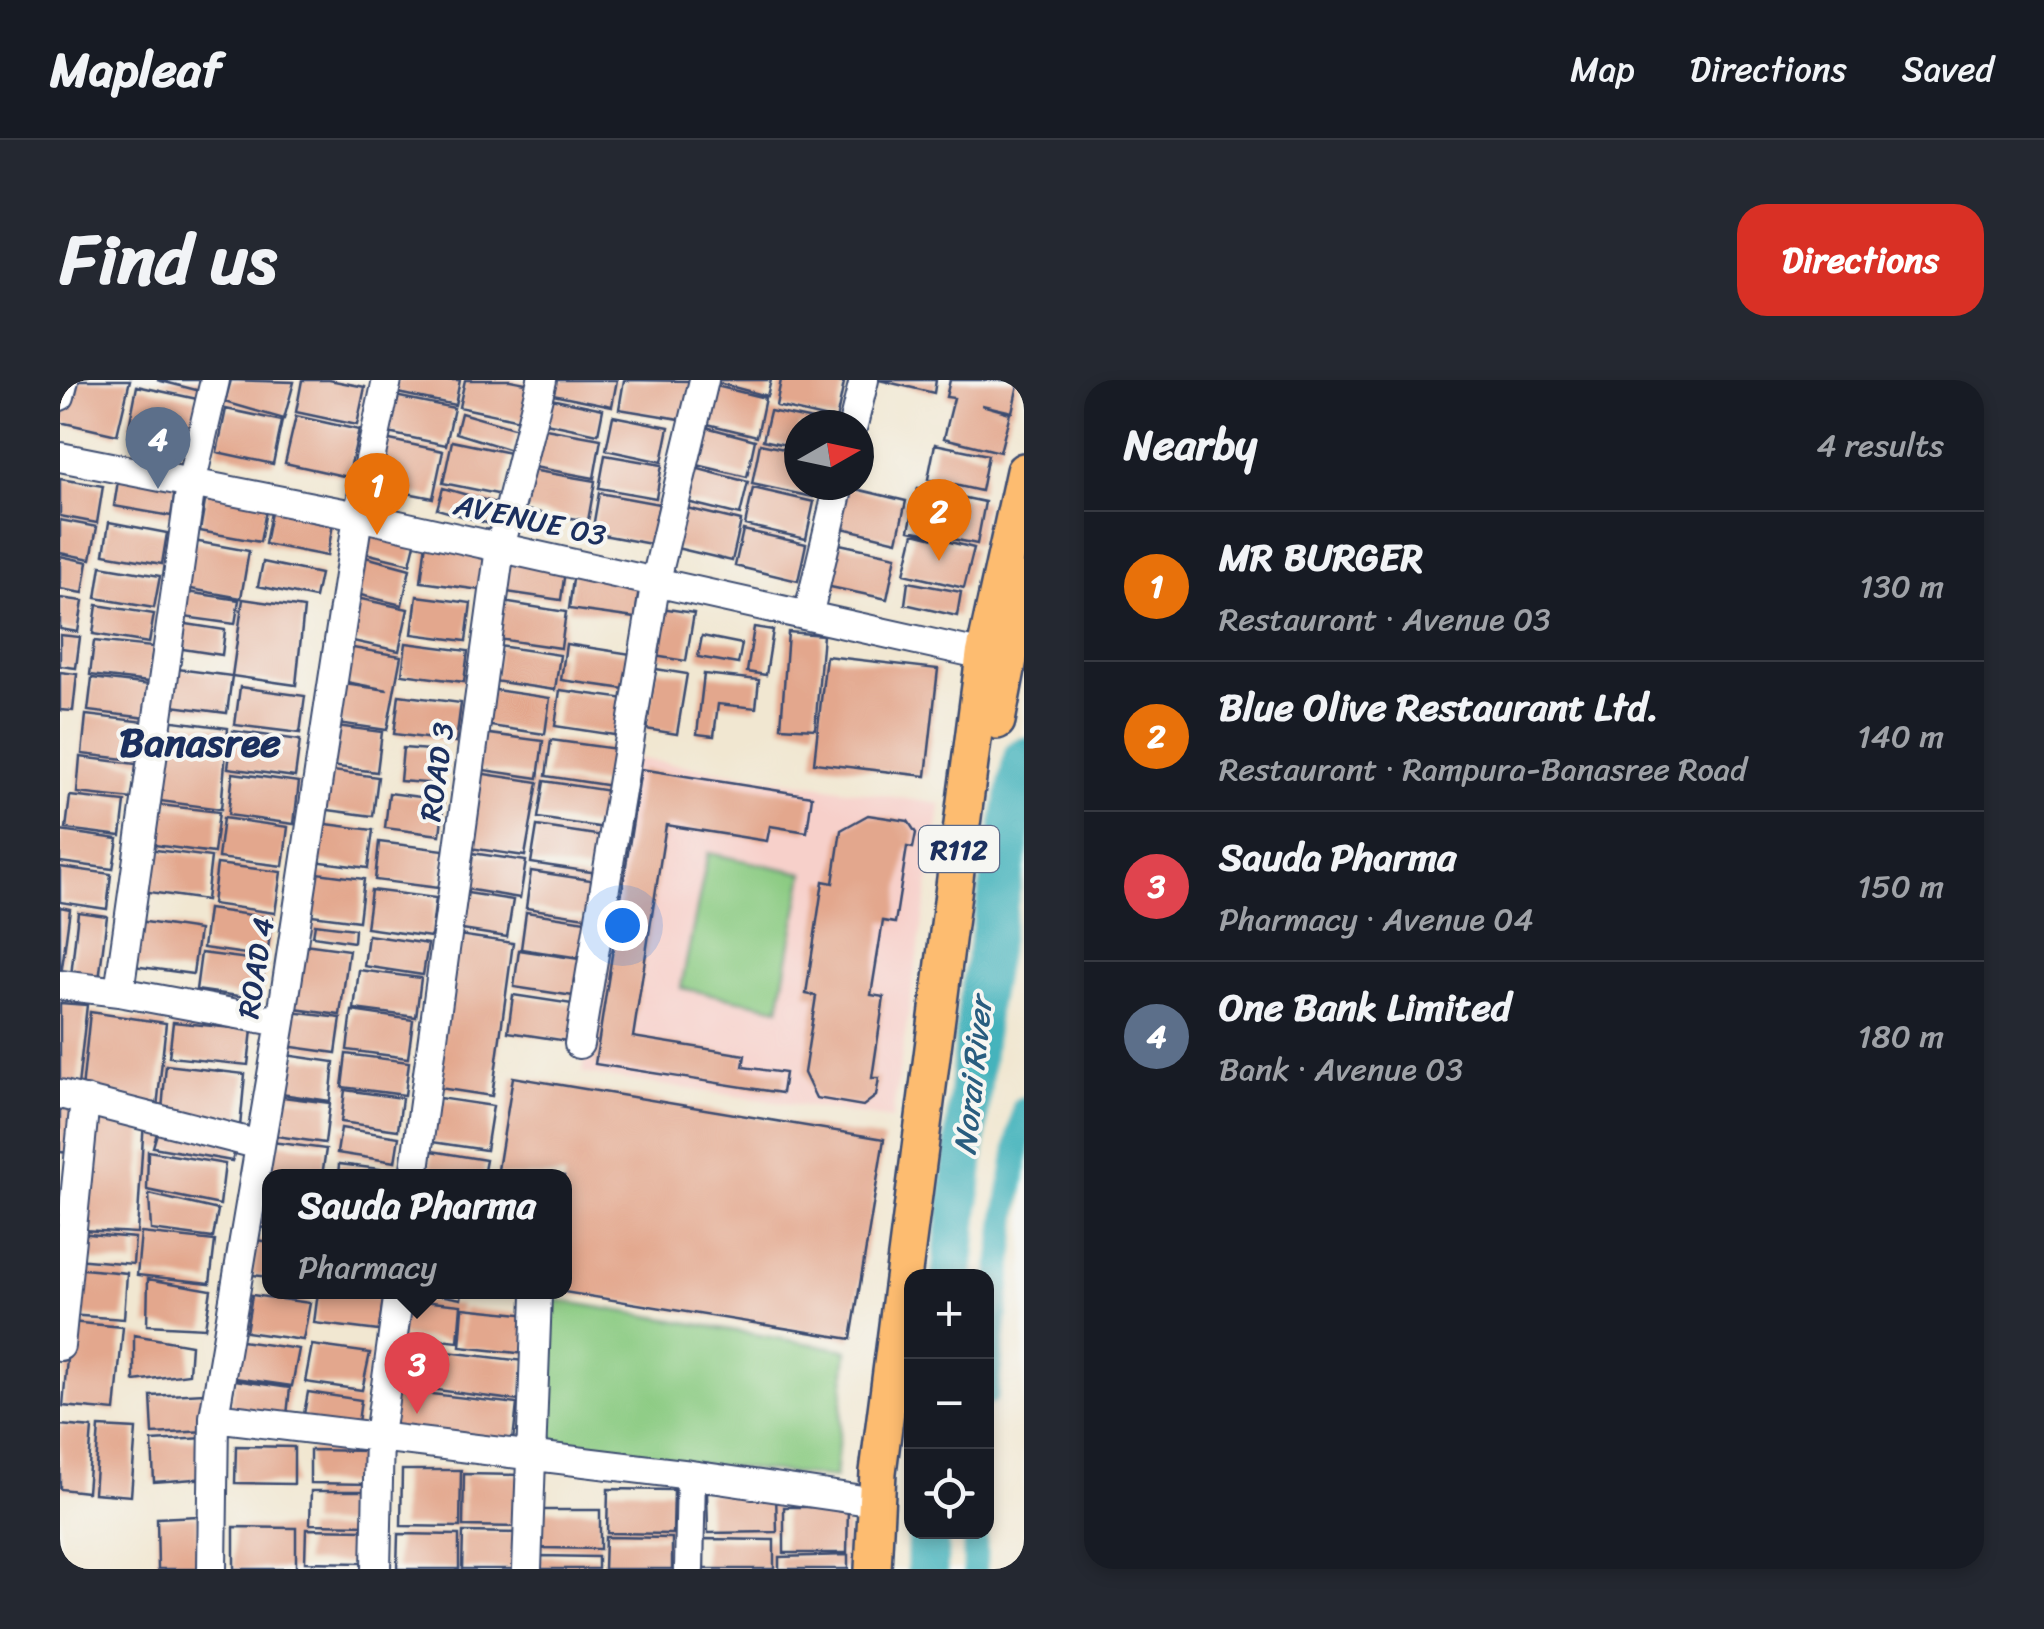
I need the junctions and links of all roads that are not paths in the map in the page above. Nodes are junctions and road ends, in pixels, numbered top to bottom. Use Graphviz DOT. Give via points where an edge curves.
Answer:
graph roads {
  1 [pos="64,380"];
  2 [pos="214,380"];
  3 [pos="386,380"];
  4 [pos="542,380"];
  5 [pos="704,380"];
  6 [pos="864,380"];
  7 [pos="60,396"];
  8 [pos="857,410"];
  9 [pos="60,457"];
  10 [pos="1024,471"];
  11 [pos="191,484"];
  12 [pos="835,500"];
  13 [pos="358,516"];
  14 [pos="500,548"];
  15 [pos="656,580"];
  16 [pos="1024,581"];
  17 [pos="808,616"];
  18 [pos="984,655"];
  19 [pos="60,985"];
  20 [pos="119,992"];
  21 [pos="281,1022"];
  22 [pos="579,1044"];
  23 [pos="72,1097"];
  24 [pos="260,1146"];
  25 [pos="415,1169"];
  26 [pos="908,1228"];
  27 [pos="397,1299"];
  28 [pos="537,1299"];
  29 [pos="60,1346"];
  30 [pos="214,1417"];
  31 [pos="379,1436"];
  32 [pos="529,1455"];
  33 [pos="691,1474"];
  34 [pos="876,1502"];
  35 [pos="212,1569"];
  36 [pos="376,1569"];
  37 [pos="526,1569"];
  38 [pos="689,1569"];
  39 [pos="873,1569"];
  1 -- 7 [label="street"];
  2 -- 11 [label="street"];
  3 -- 13 [label="street, ROAD 4"];
  4 -- 14 [label="street, ROAD 3"];
  5 -- 15 [label="street"];
  6 -- 8 [label="street"];
  9 -- 11 [label="street, AVENUE 03"];
  10 -- 18 [label="main road, R112"];
  11 -- 13 [label="street, AVENUE 03"];
  11 -- 20 [label="street"];
  12 -- 17 [label="street"];
  13 -- 14 [label="street, AVENUE 03"];
  13 -- 21 [label="street, ROAD 4"];
  14 -- 15 [label="street, AVENUE 03"];
  14 -- 25 [label="street, ROAD 3"];
  15 -- 17 [label="street, AVENUE 03"];
  15 -- 22 [label="street"];
  16 -- 26 [label="main road, R112" via="954,1018"];
  17 -- 18 [label="street, AVENUE 03"];
  18 -- 26 [label="main road, R112"];
  19 -- 20 [label="street"];
  20 -- 21 [label="street"];
  21 -- 24 [label="street, ROAD 4"];
  23 -- 24 [label="street"];
  23 -- 29 [label="street"];
  24 -- 30 [label="street, ROAD 4"];
  26 -- 34 [label="main road, R112"];
  27 -- 31 [label="street"];
  28 -- 32 [label="street"];
  30 -- 31 [label="street"];
  30 -- 35 [label="street, ROAD 4"];
  31 -- 32 [label="street"];
  31 -- 36 [label="street"];
  32 -- 33 [label="street"];
  32 -- 37 [label="street"];
  33 -- 34 [label="street"];
  33 -- 38 [label="street"];
  34 -- 39 [label="main road, R112"];
}
